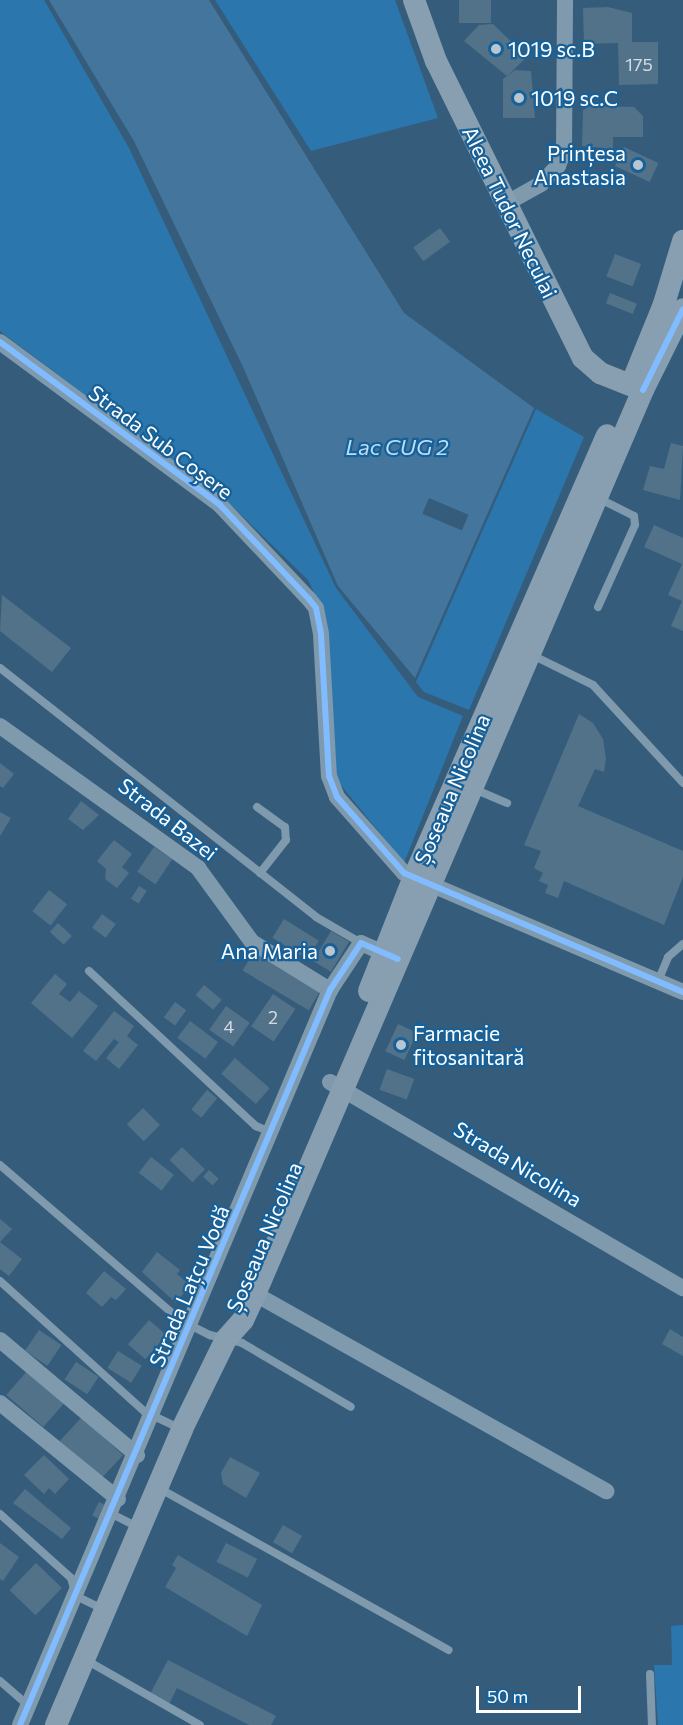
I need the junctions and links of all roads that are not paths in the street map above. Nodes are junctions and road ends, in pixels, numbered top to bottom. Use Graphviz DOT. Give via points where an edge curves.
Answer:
graph roads {
  1 [pos="414,0"];
  2 [pos="565,0"];
  3 [pos="505,204"];
  4 [pos="683,241"];
  5 [pos="683,309"];
  6 [pos="0,342"];
  7 [pos="637,388"];
  8 [pos="589,494"];
  9 [pos="598,608"];
  10 [pos="521,650"];
  11 [pos="0,668"];
  12 [pos="0,726"];
  13 [pos="683,783"];
  14 [pos="464,785"];
  15 [pos="507,803"];
  16 [pos="257,807"];
  17 [pos="260,873"];
  18 [pos="423,881"];
  19 [pos="361,943"];
  20 [pos="683,944"];
  21 [pos="390,956"];
  22 [pos="89,971"];
  23 [pos="658,981"];
  24 [pos="330,990"];
  25 [pos="683,992"];
  26 [pos="337,1085"];
  27 [pos="270,1132"];
  28 [pos="0,1165"];
  29 [pos="0,1281"];
  30 [pos="683,1288"];
  31 [pos="255,1294"];
  32 [pos="189,1326"];
  33 [pos="0,1340"];
  34 [pos="226,1340"];
  35 [pos="0,1403"];
  36 [pos="351,1407"];
  37 [pos="153,1416"];
  38 [pos="183,1429"];
  39 [pos="137,1455"];
  40 [pos="157,1487"];
  41 [pos="606,1491"];
  42 [pos="115,1506"];
  43 [pos="0,1515"];
  44 [pos="140,1527"];
  45 [pos="76,1596"];
  46 [pos="104,1609"];
  47 [pos="449,1650"];
  48 [pos="84,1659"];
  49 [pos="650,1674"];
  50 [pos="0,1681"];
  51 [pos="28,1706"];
  52 [pos="20,1725"];
  53 [pos="56,1725"];
  54 [pos="200,1725"];
  55 [pos="652,1725"];
  1 -- 3 [label="main road, Aleea Tudor Neculai" via="436,61"];
  2 -- 3 [label="street" via="564,150 558,166 541,184"];
  3 -- 7 [label="main road, Aleea Tudor Neculai" via="583,358 600,373"];
  4 -- 7 [label="main road, Șoseaua Nicolina"];
  5 -- 7 [label="main road, Șoseaua Nicolina"];
  6 -- 18 [label="street, Strada Sub Coșere" via="220,505 309,599 316,608 321,634 329,776 337,796 404,873"];
  7 -- 8 [label="main road, Șoseaua Nicolina"];
  8 -- 9 [label="lane" via="634,516 635,525"];
  8 -- 10 [label="main road, Șoseaua Nicolina"];
  10 -- 13 [label="lane" via="593,684"];
  10 -- 14 [label="main road, Șoseaua Nicolina"];
  11 -- 17 [label="lane"];
  12 -- 24 [label="street, Strada Bazei" via="198,868 252,942"];
  14 -- 15 [label="lane"];
  14 -- 18 [label="main road, Șoseaua Nicolina"];
  16 -- 17 [label="lane" via="285,827 286,840"];
  17 -- 19 [label="lane" via="316,917"];
  18 -- 21 [label="main road, Șoseaua Nicolina"];
  18 -- 23 [label="street, Strada Sub Coșere"];
  19 -- 21 [label="street"];
  19 -- 24 [label="street"];
  20 -- 23 [label="lane" via="668,957"];
  21 -- 26 [label="main road, Șoseaua Nicolina"];
  22 -- 27 [label="lane" via="256,1126"];
  23 -- 25 [label="street, Strada Sub Coșere"];
  24 -- 27 [label="street, Strada Lațcu Vodă"];
  26 -- 30 [label="street, Strada Nicolina"];
  26 -- 31 [label="main road, Șoseaua Nicolina"];
  26 -- 34 [label="main road, Șoseaua Nicolina" via="230,1315"];
  27 -- 32 [label="street, Strada Lațcu Vodă"];
  28 -- 32 [label="lane"];
  29 -- 37 [label="lane"];
  31 -- 34 [label="main road, Șoseaua Nicolina" via="243,1320"];
  31 -- 41 [label="street"];
  32 -- 34 [label="lane"];
  32 -- 37 [label="street, Strada Lațcu Vodă"];
  33 -- 39 [label="street"];
  34 -- 36 [label="lane" via="242,1343"];
  34 -- 38 [label="main road, Șoseaua Nicolina"];
  35 -- 42 [label="street"];
  37 -- 38 [label="lane"];
  37 -- 39 [label="street, Strada Lațcu Vodă"];
  38 -- 40 [label="main road, Șoseaua Nicolina"];
  39 -- 42 [label="street, Strada Lațcu Vodă"];
  40 -- 44 [label="main road, Șoseaua Nicolina"];
  40 -- 47 [label="lane"];
  42 -- 44 [label="lane"];
  42 -- 45 [label="street, Strada Lațcu Vodă"];
  43 -- 45 [label="lane" via="70,1578"];
  44 -- 46 [label="main road, Șoseaua Nicolina"];
  45 -- 46 [label="lane"];
  45 -- 51 [label="street, Strada Lațcu Vodă"];
  46 -- 48 [label="main road, Șoseaua Nicolina"];
  48 -- 53 [label="main road, Șoseaua Nicolina"];
  48 -- 54 [label="lane"];
  49 -- 55 [label="lane"];
  50 -- 51 [label="lane"];
  51 -- 52 [label="street, Strada Lațcu Vodă"];
}
